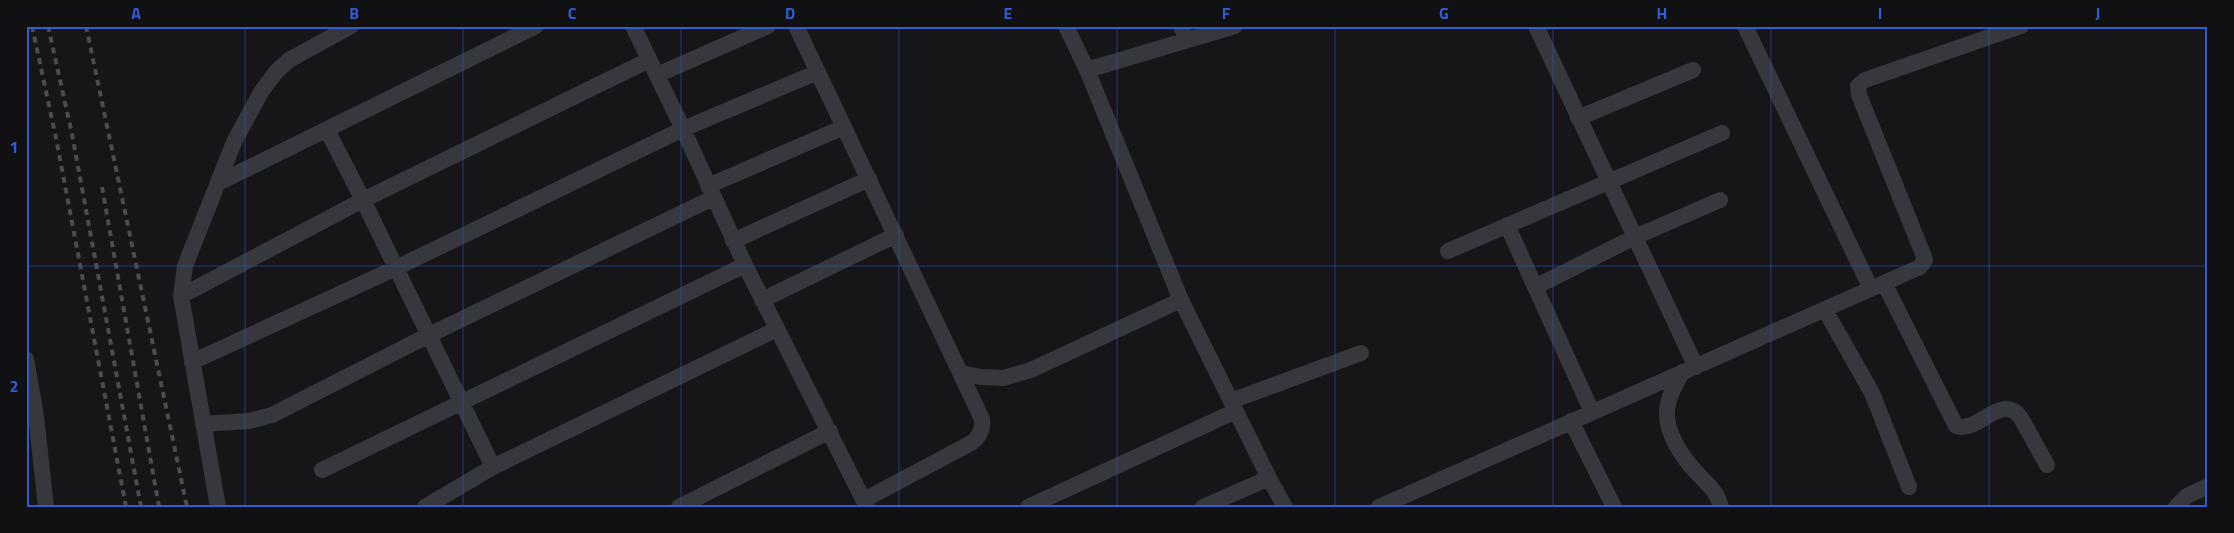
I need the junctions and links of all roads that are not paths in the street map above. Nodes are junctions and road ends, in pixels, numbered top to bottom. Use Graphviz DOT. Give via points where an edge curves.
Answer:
graph roads {
  1 [pos="352,26"];
  2 [pos="536,26"];
  3 [pos="633,26"];
  4 [pos="768,26"];
  5 [pos="796,26"];
  6 [pos="1066,26"];
  7 [pos="1235,26"];
  8 [pos="1536,26"];
  9 [pos="1744,26"];
  10 [pos="2022,26"];
  11 [pos="1184,33"];
  12 [pos="653,68"];
  13 [pos="1087,70"];
  14 [pos="1693,70"];
  15 [pos="818,72"];
  16 [pos="1578,118"];
  17 [pos="844,126"];
  18 [pos="683,129"];
  19 [pos="326,130"];
  20 [pos="1722,133"];
  21 [pos="869,179"];
  22 [pos="1607,181"];
  23 [pos="218,183"];
  24 [pos="711,192"];
  25 [pos="363,200"];
  26 [pos="1720,200"];
  27 [pos="1507,225"];
  28 [pos="896,236"];
  29 [pos="1635,237"];
  30 [pos="733,241"];
  31 [pos="1448,252"];
  32 [pos="745,265"];
  33 [pos="396,268"];
  34 [pos="1878,286"];
  35 [pos="1535,287"];
  36 [pos="181,296"];
  37 [pos="762,300"];
  38 [pos="1181,300"];
  39 [pos="1825,310"];
  40 [pos="777,329"];
  41 [pos="428,335"];
  42 [pos="1360,353"];
  43 [pos="26,359"];
  44 [pos="192,362"];
  45 [pos="1689,370"];
  46 [pos="962,373"];
  47 [pos="461,402"];
  48 [pos="1233,406"];
  49 [pos="1592,412"];
  50 [pos="1571,421"];
  51 [pos="203,424"];
  52 [pos="830,431"];
  53 [pos="2046,465"];
  54 [pos="493,467"];
  55 [pos="322,470"];
  56 [pos="1269,478"];
  57 [pos="2208,486"];
  58 [pos="1909,487"];
  59 [pos="865,503"];
  60 [pos="46,507"];
  61 [pos="218,507"];
  62 [pos="425,507"];
  63 [pos="679,507"];
  64 [pos="1028,507"];
  65 [pos="1203,507"];
  66 [pos="1285,507"];
  67 [pos="1379,507"];
  68 [pos="1614,507"];
  69 [pos="1721,507"];
  70 [pos="2176,507"];
  1 -- 23 [label="street" via="289,60 276,72 261,92 234,142"];
  2 -- 19 [label="street"];
  3 -- 12 [label="street"];
  4 -- 12 [label="street"];
  5 -- 15 [label="street"];
  6 -- 13 [label="street"];
  7 -- 11 [label="street"];
  8 -- 16 [label="street"];
  9 -- 34 [label="street"];
  10 -- 34 [label="street" via="1865,80 1858,86 1925,260 1920,267"];
  11 -- 13 [label="street"];
  12 -- 18 [label="street"];
  12 -- 25 [label="street"];
  13 -- 38 [label="street"];
  14 -- 16 [label="street"];
  15 -- 17 [label="street"];
  15 -- 18 [label="street"];
  16 -- 22 [label="street"];
  17 -- 21 [label="street"];
  17 -- 24 [label="street"];
  18 -- 24 [label="street"];
  18 -- 33 [label="street"];
  19 -- 23 [label="street"];
  19 -- 25 [label="street"];
  20 -- 22 [label="street"];
  21 -- 28 [label="street"];
  21 -- 30 [label="street"];
  22 -- 27 [label="street"];
  22 -- 29 [label="street"];
  23 -- 36 [label="street" via="185,266"];
  24 -- 30 [label="street"];
  24 -- 41 [label="street"];
  25 -- 33 [label="street"];
  25 -- 36 [label="street"];
  26 -- 29 [label="street"];
  27 -- 31 [label="street"];
  27 -- 35 [label="street"];
  28 -- 37 [label="street"];
  28 -- 46 [label="street"];
  29 -- 35 [label="street"];
  29 -- 45 [label="street"];
  30 -- 32 [label="street"];
  32 -- 37 [label="street"];
  32 -- 47 [label="street"];
  33 -- 41 [label="street"];
  33 -- 44 [label="street"];
  34 -- 39 [label="street"];
  34 -- 53 [label="street" via="1956,426 1964,428 2011,408 2021,418"];
  35 -- 49 [label="street"];
  36 -- 44 [label="street"];
  37 -- 40 [label="street"];
  38 -- 46 [label="street" via="1031,370 1003,378"];
  38 -- 48 [label="street"];
  39 -- 45 [label="street"];
  39 -- 58 [label="street" via="1872,393"];
  40 -- 52 [label="street"];
  40 -- 54 [label="street"];
  41 -- 47 [label="street"];
  41 -- 51 [label="street" via="272,415 249,421"];
  42 -- 48 [label="street"];
  43 -- 60 [label="street"];
  44 -- 51 [label="street"];
  45 -- 49 [label="street"];
  45 -- 69 [label="street" via="1671,392 1667,406 1668,425 1681,452 1714,490"];
  46 -- 59 [label="street" via="982,419 977,440"];
  47 -- 54 [label="street"];
  47 -- 55 [label="street"];
  48 -- 56 [label="street"];
  48 -- 64 [label="street"];
  49 -- 50 [label="street"];
  50 -- 67 [label="street"];
  50 -- 68 [label="street"];
  51 -- 61 [label="street"];
  52 -- 59 [label="street"];
  52 -- 63 [label="street"];
  54 -- 62 [label="street"];
  56 -- 65 [label="street"];
  56 -- 66 [label="street"];
  57 -- 70 [label="street" via="2188,496"];
}
